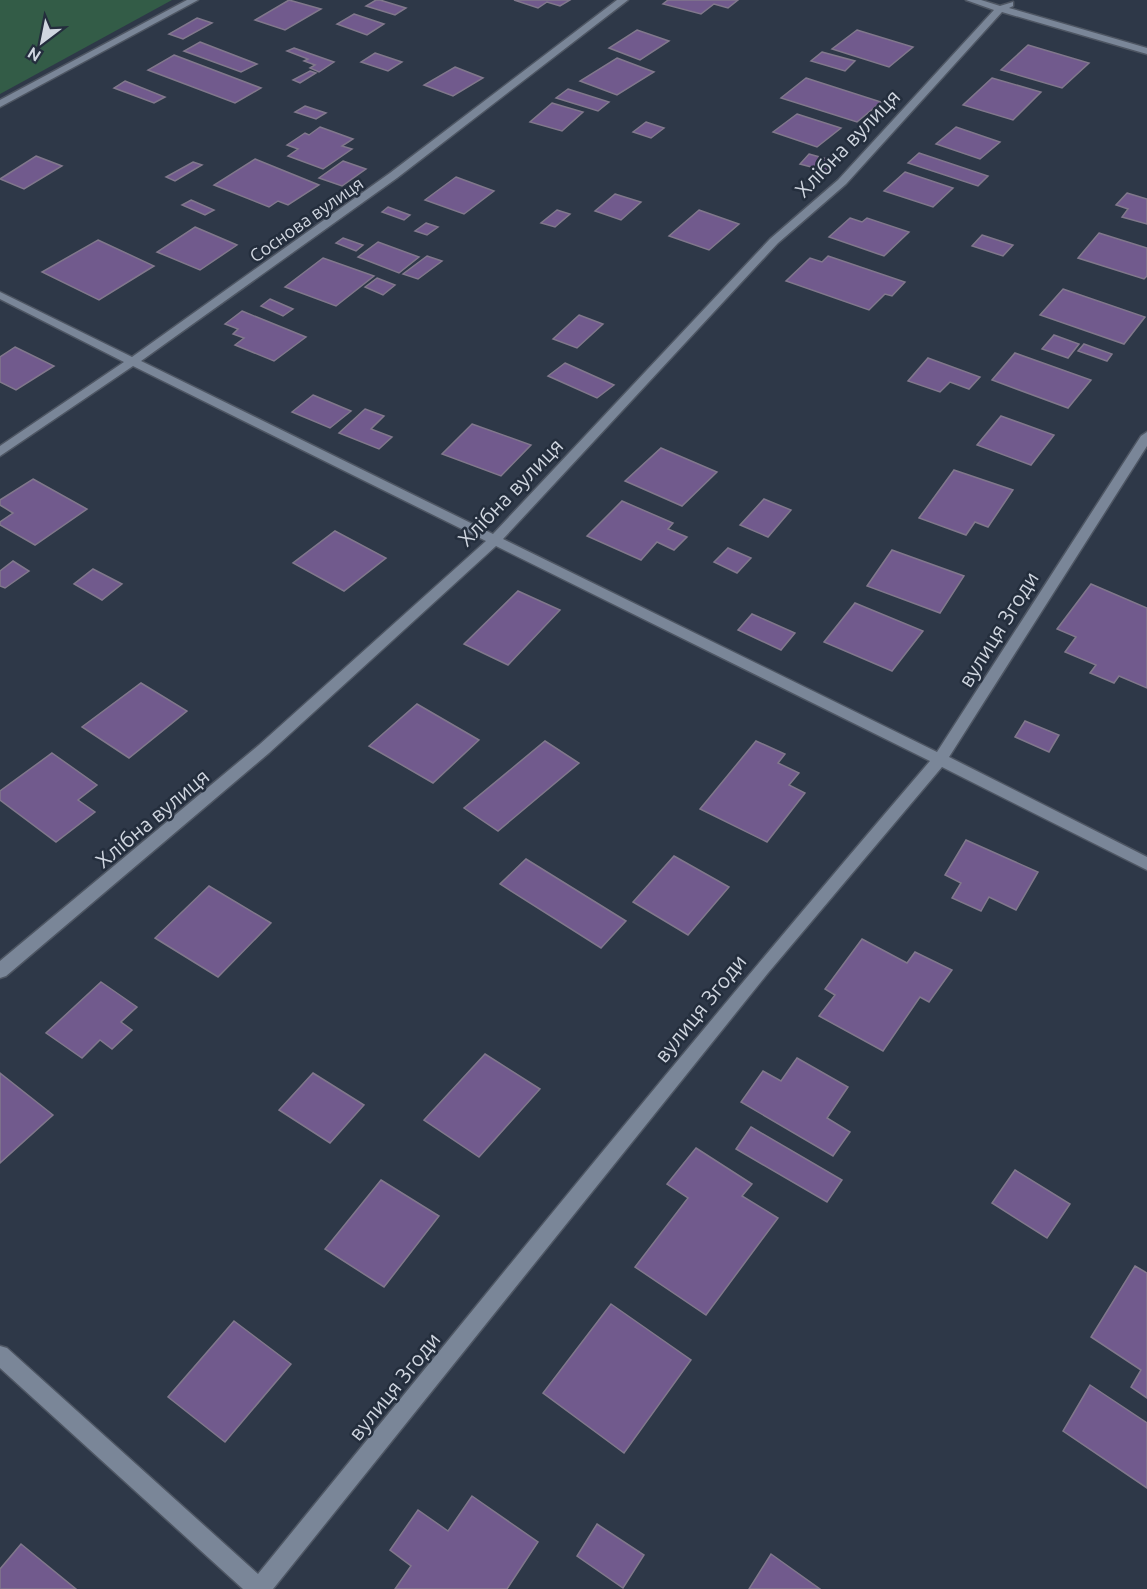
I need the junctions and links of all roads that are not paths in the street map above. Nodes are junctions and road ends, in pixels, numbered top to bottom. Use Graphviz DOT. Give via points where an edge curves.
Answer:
graph roads {
  1 [pos="194,0"];
  2 [pos="623,0"];
  3 [pos="970,0"];
  4 [pos="1005,6"];
  5 [pos="1147,51"];
  6 [pos="0,104"];
  7 [pos="0,295"];
  8 [pos="132,362"];
  9 [pos="1147,436"];
  10 [pos="0,452"];
  11 [pos="494,541"];
  12 [pos="941,758"];
  13 [pos="1147,864"];
  14 [pos="0,971"];
  15 [pos="0,1355"];
  16 [pos="259,1589"];
  1 -- 6 [label="street"];
  2 -- 8 [label="street, Соснова вулиця" via="374,191"];
  3 -- 4 [label="street"];
  4 -- 5 [label="street"];
  4 -- 11 [label="street, Хлібна вулиця" via="842,182 774,241"];
  7 -- 8 [label="street"];
  8 -- 10 [label="street, Соснова вулиця"];
  8 -- 11 [label="street"];
  9 -- 12 [label="street, вулиця Згоди"];
  11 -- 12 [label="street"];
  11 -- 14 [label="street, Хлібна вулиця" via="264,749"];
  12 -- 13 [label="street"];
  12 -- 16 [label="street, вулиця Згоди" via="747,987"];
  15 -- 16 [label="street"];
}
